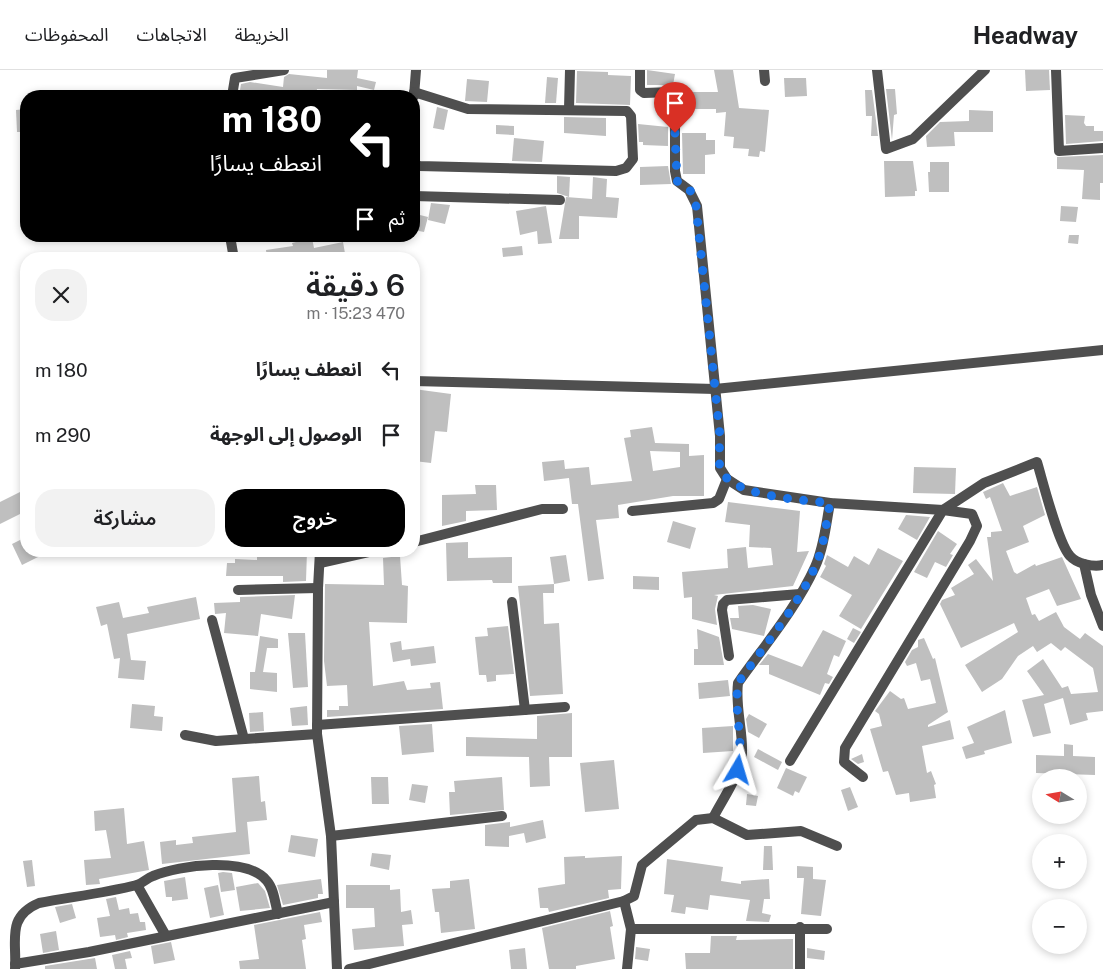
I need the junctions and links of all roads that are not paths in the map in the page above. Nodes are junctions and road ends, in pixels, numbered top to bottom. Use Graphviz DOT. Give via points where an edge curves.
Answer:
graph roads {
  1 [pos="284,70"];
  2 [pos="416,70"];
  3 [pos="570,70"];
  4 [pos="640,70"];
  5 [pos="764,70"];
  6 [pos="877,70"];
  7 [pos="985,70"];
  8 [pos="1056,70"];
  9 [pos="236,74"];
  10 [pos="765,81"];
  11 [pos="233,90"];
  12 [pos="414,90"];
  13 [pos="420,96"];
  14 [pos="569,109"];
  15 [pos="1103,148"];
  16 [pos="420,166"];
  17 [pos="420,196"];
  18 [pos="560,200"];
  19 [pos="1103,350"];
  20 [pos="420,381"];
  21 [pos="715,389"];
  22 [pos="727,479"];
  23 [pos="830,503"];
  24 [pos="562,509"];
  25 [pos="943,510"];
  26 [pos="632,511"];
  27 [pos="420,540"];
  28 [pos="320,557"];
  29 [pos="344,557"];
  30 [pos="320,562"];
  31 [pos="1084,564"];
  32 [pos="1103,565"];
  33 [pos="318,588"];
  34 [pos="238,590"];
  35 [pos="800,594"];
  36 [pos="512,602"];
  37 [pos="212,620"];
  38 [pos="1103,626"];
  39 [pos="729,656"];
  40 [pos="565,707"];
  41 [pos="525,710"];
  42 [pos="317,729"];
  43 [pos="185,735"];
  44 [pos="244,739"];
  45 [pos="790,761"];
  46 [pos="863,777"];
  47 [pos="502,816"];
  48 [pos="713,818"];
  49 [pos="331,836"];
  50 [pos="836,846"];
  51 [pos="136,884"];
  52 [pos="624,901"];
  53 [pos="334,902"];
  54 [pos="278,914"];
  55 [pos="800,927"];
  56 [pos="631,928"];
  57 [pos="827,929"];
  58 [pos="166,936"];
  59 [pos="15,967"];
  60 [pos="337,969"];
  61 [pos="349,969"];
  62 [pos="628,969"];
  63 [pos="800,969"];
  1 -- 9 [label="street"];
  2 -- 12 [label="street"];
  3 -- 14 [label="street"];
  4 -- 21 [label="street" via="640,90 644,93 672,92 675,95 677,181 690,190 696,206"];
  5 -- 10 [label="street"];
  6 -- 7 [label="street" via="886,149 913,138"];
  8 -- 15 [label="street" via="1059,151"];
  9 -- 11 [label="street"];
  13 -- 14 [label="street" via="468,109"];
  14 -- 16 [label="street" via="627,111 631,116 633,160 626,168 616,171"];
  17 -- 18 [label="street"];
  19 -- 21 [label="street"];
  20 -- 21 [label="street"];
  21 -- 22 [label="street" via="720,468"];
  22 -- 23 [label="street" via="744,490"];
  22 -- 26 [label="street" via="719,498 713,503"];
  23 -- 25 [label="street"];
  23 -- 35 [label="street" via="815,566"];
  24 -- 27 [label="street" via="542,509"];
  25 -- 31 [label="street" via="984,483 1037,462 1055,524 1070,556"];
  25 -- 45 [label="street"];
  25 -- 46 [label="street" via="972,514 977,526 845,748 844,762"];
  28 -- 30 [label="street"];
  29 -- 30 [label="street"];
  30 -- 33 [label="street"];
  31 -- 32 [label="street"];
  31 -- 38 [label="street"];
  33 -- 34 [label="street"];
  33 -- 42 [label="street"];
  35 -- 39 [label="street" via="728,600 723,604"];
  35 -- 48 [label="street" via="738,683 736,695 742,754 738,770"];
  36 -- 41 [label="street"];
  37 -- 44 [label="street"];
  40 -- 41 [label="street"];
  41 -- 42 [label="street"];
  42 -- 44 [label="street"];
  42 -- 49 [label="street"];
  43 -- 44 [label="street" via="216,741"];
  47 -- 49 [label="street"];
  48 -- 50 [label="street" via="747,835 801,831"];
  48 -- 52 [label="street" via="696,820 642,865 634,896"];
  49 -- 53 [label="street"];
  51 -- 54 [label="street" via="153,876 214,864 227,865 263,876 271,888"];
  51 -- 58 [label="street"];
  51 -- 59 [label="street" via="38,903 29,908 17,920"];
  52 -- 56 [label="street"];
  52 -- 61 [label="street"];
  53 -- 54 [label="street"];
  53 -- 60 [label="street"];
  54 -- 58 [label="street"];
  55 -- 56 [label="street"];
  55 -- 57 [label="street"];
  55 -- 63 [label="street"];
  56 -- 62 [label="street"];
  58 -- 59 [label="street"];
}
